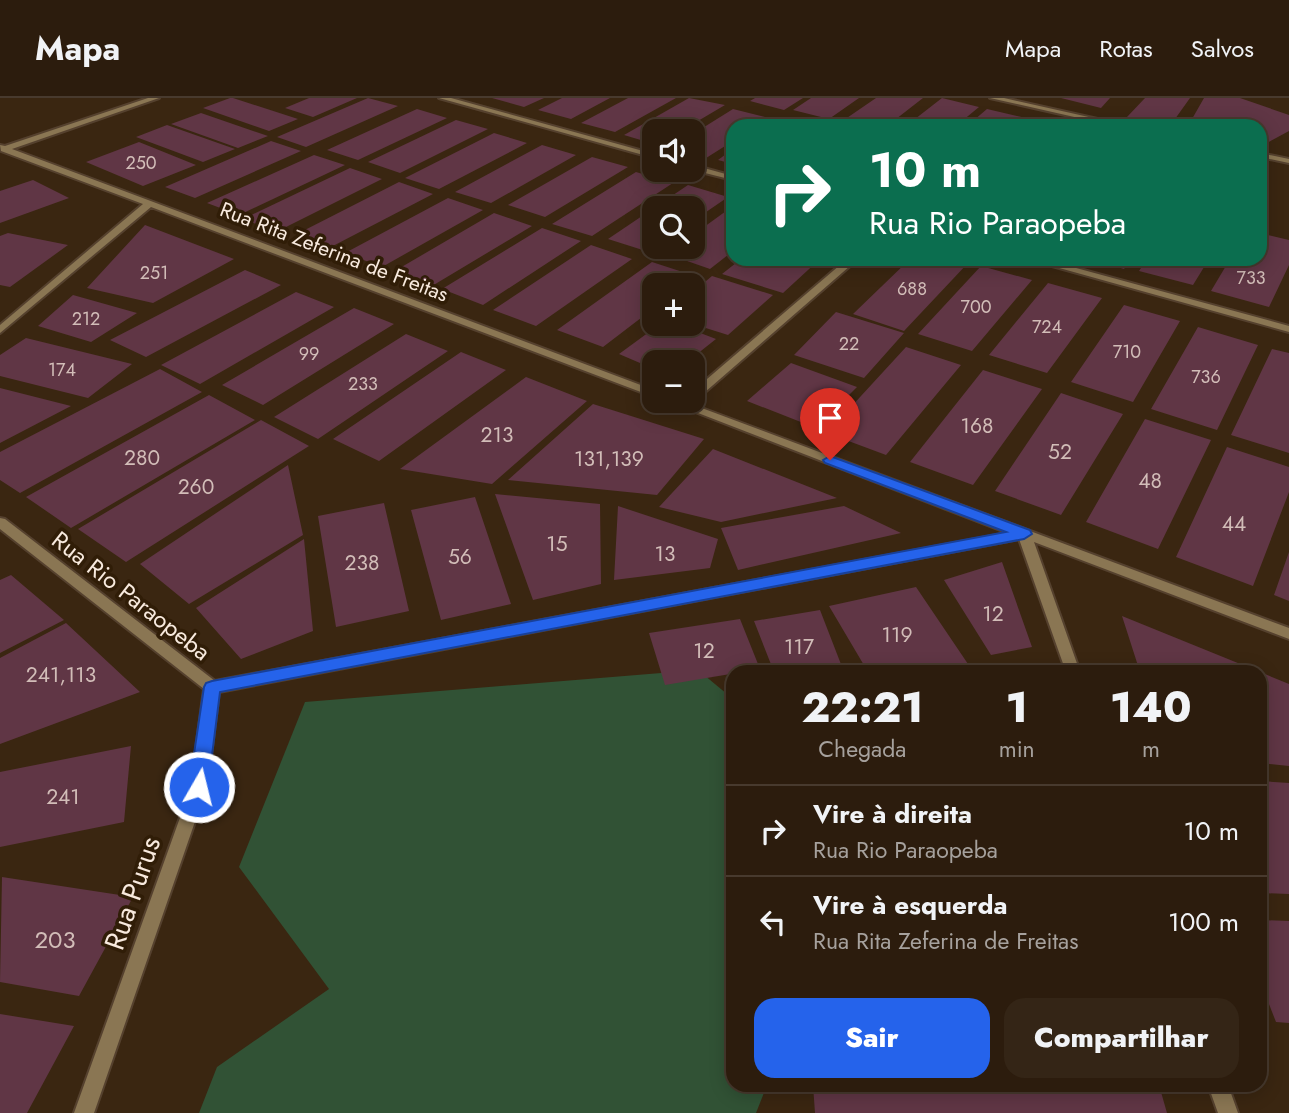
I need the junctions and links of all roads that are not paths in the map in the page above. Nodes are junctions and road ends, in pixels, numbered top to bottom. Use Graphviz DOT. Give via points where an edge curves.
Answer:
graph roads {
  1 [pos="155,98"];
  2 [pos="443,98"];
  3 [pos="994,98"];
  4 [pos="1092,119"];
  5 [pos="2,148"];
  6 [pos="642,153"];
  7 [pos="1267,156"];
  8 [pos="1289,161"];
  9 [pos="705,169"];
  10 [pos="726,175"];
  11 [pos="150,203"];
  12 [pos="845,266"];
  13 [pos="1058,266"];
  14 [pos="1289,329"];
  15 [pos="0,330"];
  16 [pos="705,384"];
  17 [pos="642,389"];
  18 [pos="705,409"];
  19 [pos="0,522"];
  20 [pos="1024,534"];
  21 [pos="1289,634"];
  22 [pos="1071,665"];
  23 [pos="212,687"];
  24 [pos="1221,1092"];
  25 [pos="84,1113"];
  26 [pos="1228,1113"];
  1 -- 5 [label="street"];
  2 -- 6 [label="street"];
  3 -- 4 [label="street"];
  5 -- 11 [label="street, Rua Rita Zeferina de Freitas"];
  7 -- 8 [label="street"];
  9 -- 10 [label="street"];
  11 -- 15 [label="street"];
  11 -- 17 [label="street, Rua Rita Zeferina de Freitas"];
  12 -- 16 [label="street"];
  13 -- 14 [label="street"];
  18 -- 20 [label="street"];
  19 -- 23 [label="street, Rua Rio Paraopeba"];
  20 -- 21 [label="street"];
  20 -- 22 [label="street"];
  20 -- 23 [label="street, Rua Rio Paraopeba"];
  23 -- 25 [label="street, Rua Purus" via="199,787"];
  24 -- 26 [label="street"];
}
